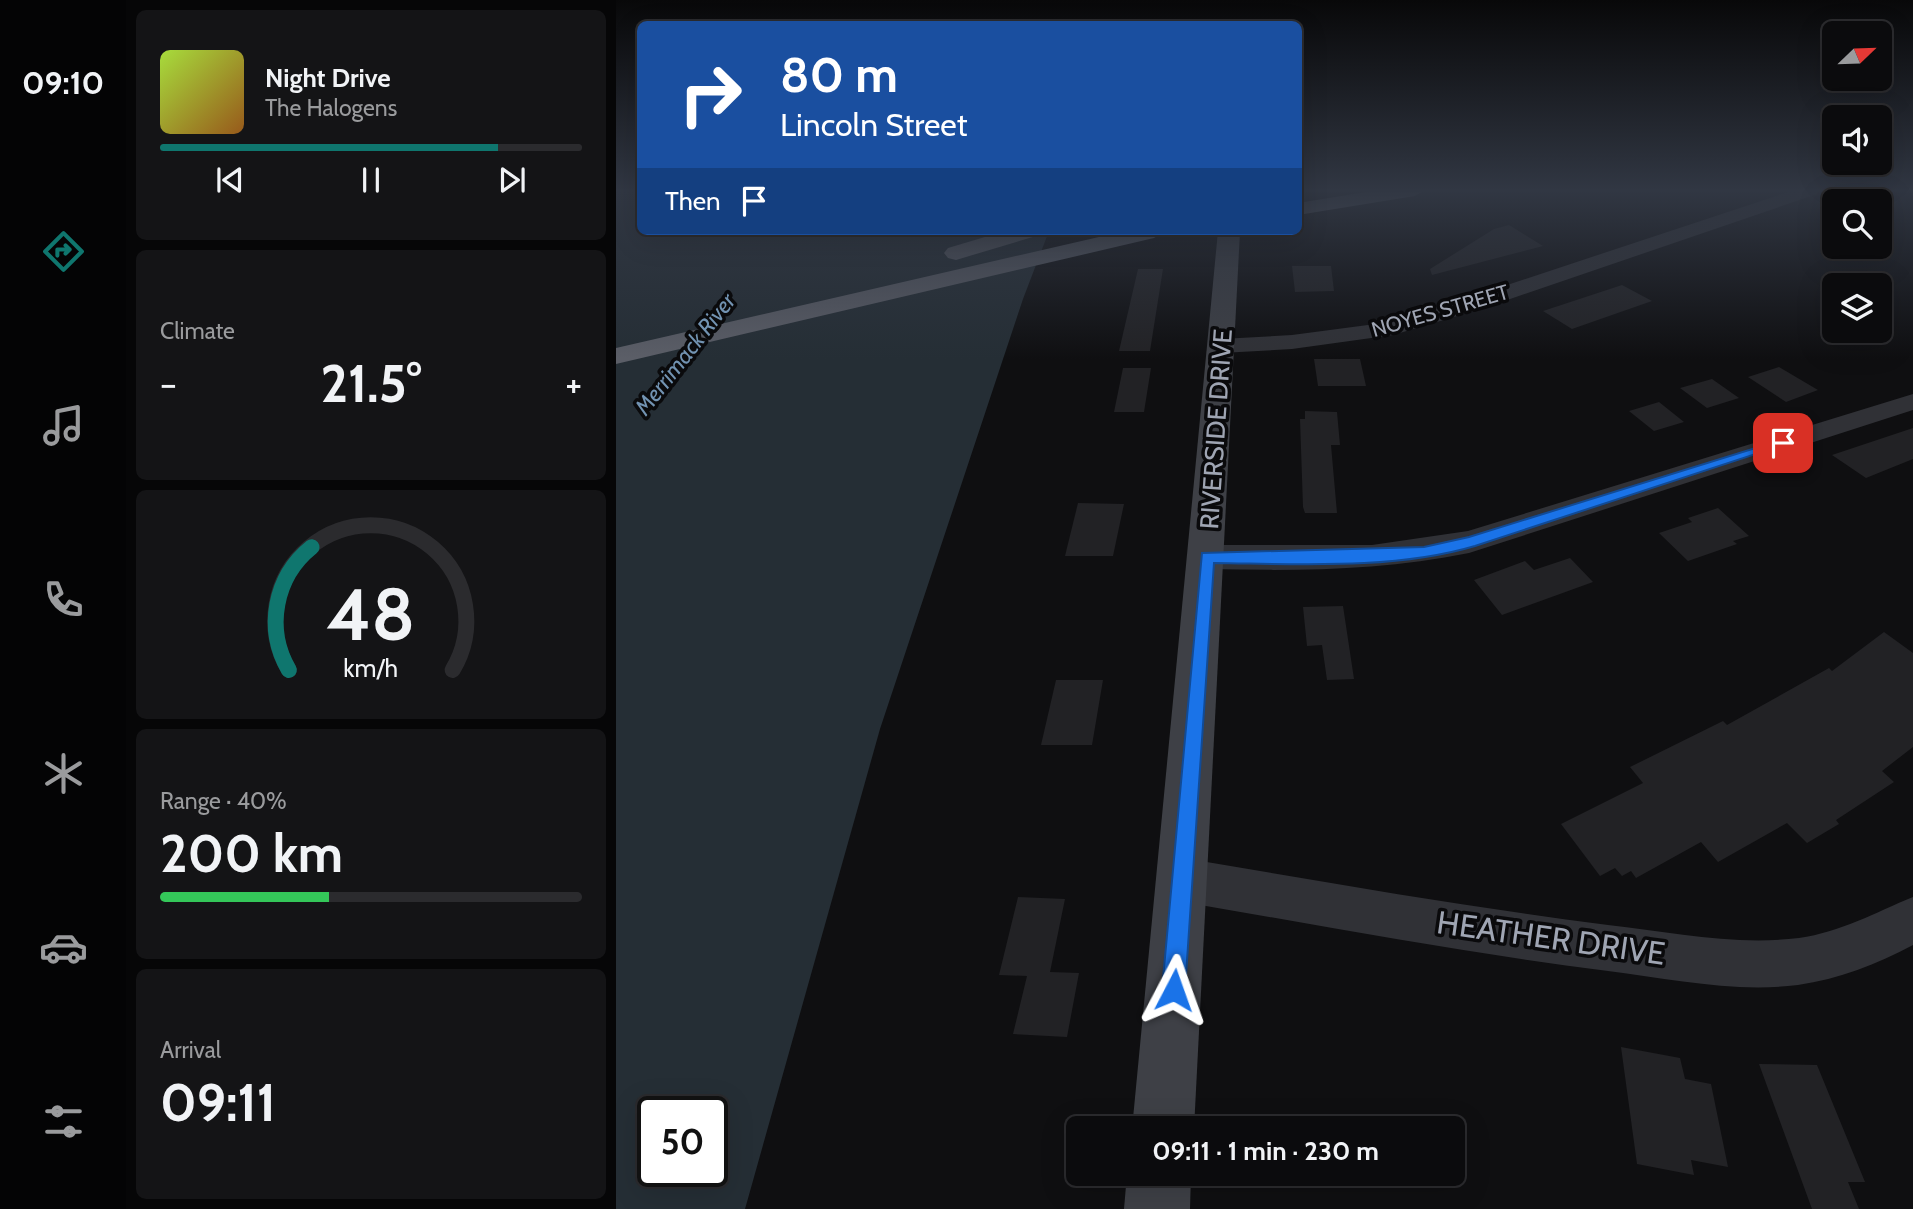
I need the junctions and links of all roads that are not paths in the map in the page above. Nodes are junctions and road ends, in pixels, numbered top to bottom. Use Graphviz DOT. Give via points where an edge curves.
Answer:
graph roads {
  1 [pos="978,246"];
  2 [pos="990,246"];
  3 [pos="1088,246"];
  4 [pos="1228,246"];
  5 [pos="1644,246"];
  6 [pos="947,256"];
  7 [pos="868,273"];
  8 [pos="1221,346"];
  9 [pos="616,356"];
  10 [pos="1913,402"];
  11 [pos="1207,557"];
  12 [pos="1183,880"];
  13 [pos="1913,920"];
  14 [pos="1164,1116"];
  15 [pos="1158,1186"];
  16 [pos="1157,1209"];
  1 -- 6 [label="highway"];
  2 -- 6 [label="highway"];
  3 -- 9 [label="highway"];
  4 -- 8 [label="main road, RIVERSIDE DRIVE"];
  5 -- 8 [label="street, NOYES STREET" via="1385,330"];
  6 -- 7 [label="highway"];
  8 -- 11 [label="main road, RIVERSIDE DRIVE"];
  10 -- 11 [label="street" via="1424,553 1298,559"];
  11 -- 12 [label="main road, RIVERSIDE DRIVE"];
  12 -- 13 [label="street, HEATHER DRIVE" via="1570,944 1729,962 1779,964 1840,955"];
  12 -- 14 [label="main road, RIVERSIDE DRIVE"];
  15 -- 16 [label="main road"];
}
